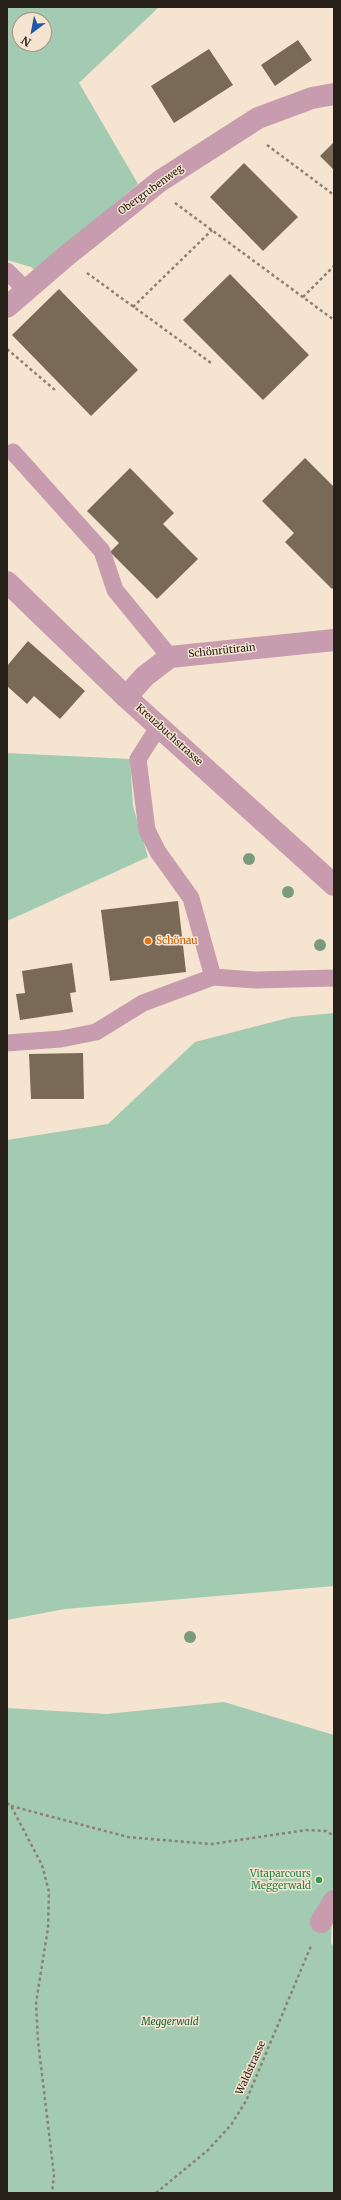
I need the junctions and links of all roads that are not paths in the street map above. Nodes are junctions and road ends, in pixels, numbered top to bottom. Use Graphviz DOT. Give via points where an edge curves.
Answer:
graph roads {
  1 [pos="334,94"];
  2 [pos="7,271"];
  3 [pos="26,290"];
  4 [pos="7,307"];
  5 [pos="13,452"];
  6 [pos="7,582"];
  7 [pos="334,640"];
  8 [pos="170,657"];
  9 [pos="126,697"];
  10 [pos="159,726"];
  11 [pos="334,885"];
  12 [pos="214,977"];
  13 [pos="334,978"];
  14 [pos="7,1043"];
  15 [pos="334,1901"];
  16 [pos="321,1922"];
  1 -- 3 [label="street, Obergrubenweg" via="312,98 265,116 243,128 153,186"];
  2 -- 3 [label="lane"];
  3 -- 4 [label="street, Obergrubenweg"];
  5 -- 8 [label="lane" via="102,551 115,590"];
  6 -- 9 [label="street, Kreuzbuchstrasse"];
  7 -- 8 [label="street, Schönrütirain"];
  8 -- 9 [label="street" via="145,676"];
  9 -- 10 [label="street, Kreuzbuchstrasse"];
  10 -- 11 [label="street, Kreuzbuchstrasse"];
  10 -- 12 [label="lane" via="138,759 147,830 158,852 191,898"];
  12 -- 13 [label="lane" via="255,980"];
  12 -- 14 [label="lane" via="143,1003 96,1032 61,1039"];
  15 -- 16 [label="street"];
}
